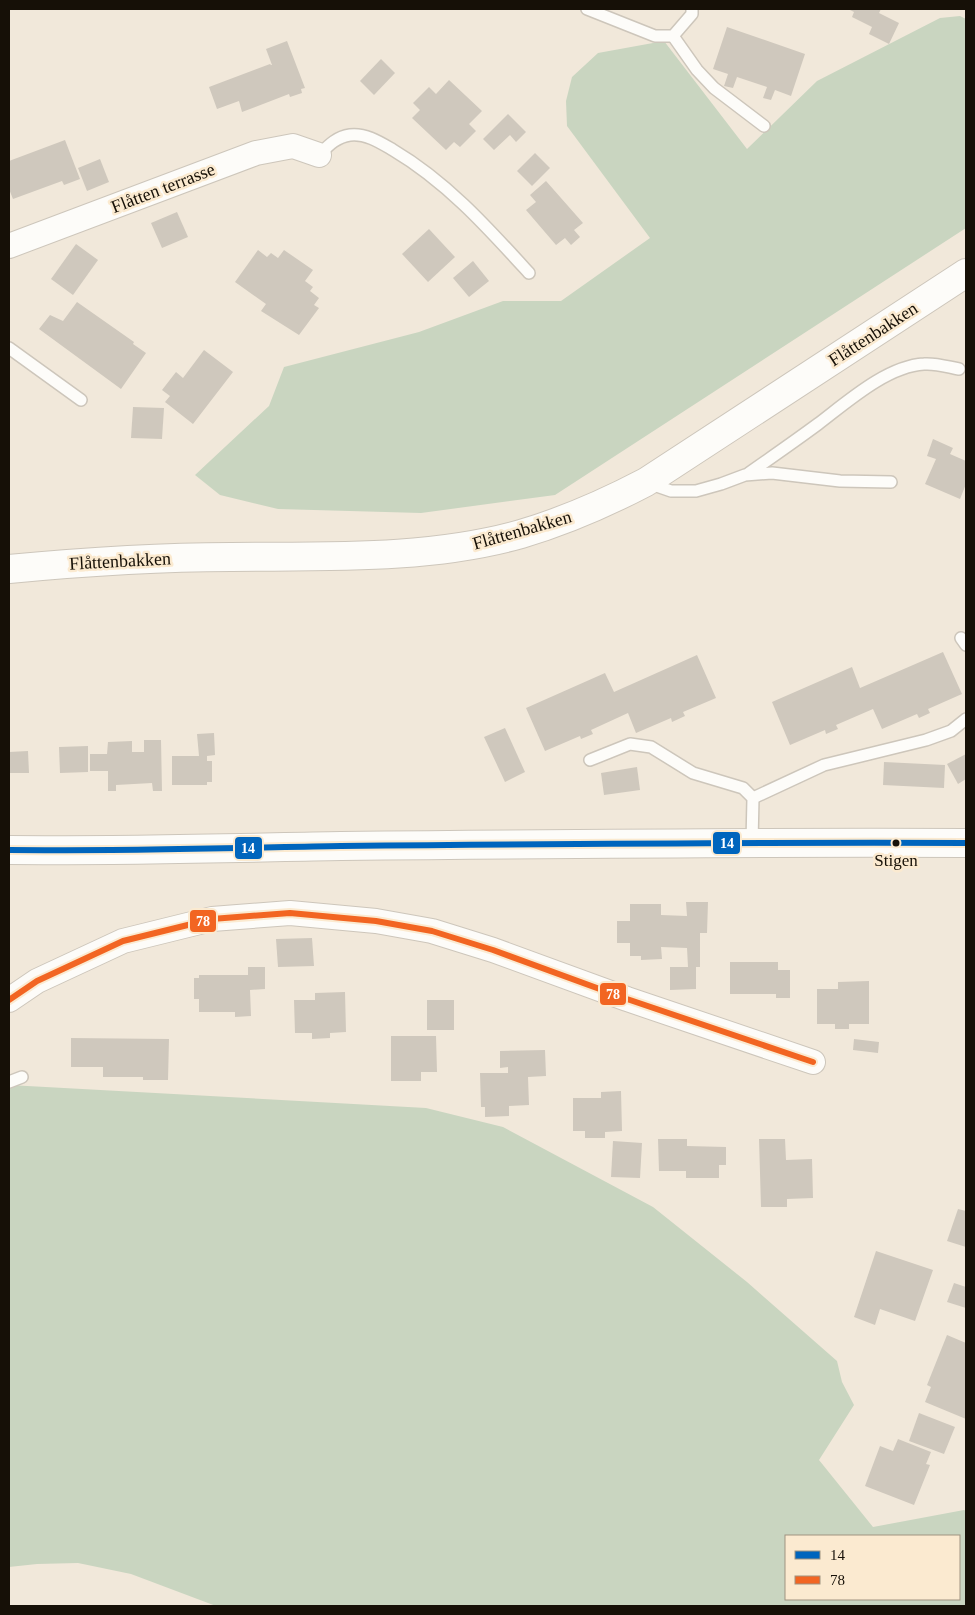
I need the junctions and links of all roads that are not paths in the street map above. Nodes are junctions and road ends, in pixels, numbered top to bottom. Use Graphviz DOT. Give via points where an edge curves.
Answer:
graph roads {
  1 [pos="587,9"];
  2 [pos="692,9"];
  3 [pos="674,36"];
  4 [pos="764,126"];
  5 [pos="319,155"];
  6 [pos="9,246"];
  7 [pos="966,273"];
  8 [pos="530,274"];
  9 [pos="9,348"];
  10 [pos="959,369"];
  11 [pos="81,400"];
  12 [pos="746,475"];
  13 [pos="646,482"];
  14 [pos="891,482"];
  15 [pos="9,569"];
  16 [pos="966,719"];
  17 [pos="590,760"];
  18 [pos="753,798"];
  19 [pos="752,842"];
  20 [pos="966,842"];
  21 [pos="9,850"];
  22 [pos="9,1000"];
  23 [pos="813,1062"];
  24 [pos="22,1077"];
  25 [pos="9,1082"];
  1 -- 3 [label="lane" via="656,36"];
  2 -- 3 [label="lane" via="692,14"];
  3 -- 4 [label="lane" via="714,88"];
  5 -- 6 [label="street, Flåtten terrasse" via="293,146 256,153"];
  5 -- 8 [label="lane" via="334,140 351,135 378,141 410,160 447,189"];
  7 -- 13 [label="main road, Flåttenbakken"];
  9 -- 11 [label="lane"];
  10 -- 12 [label="lane" via="924,364 894,372 858,394"];
  12 -- 13 [label="lane" via="696,491 671,491"];
  12 -- 14 [label="lane" via="772,473 840,481"];
  13 -- 15 [label="main road, Flåttenbakken" via="567,519 520,534 464,546 338,556 86,562"];
  16 -- 18 [label="lane" via="950,731 926,740 824,765"];
  17 -- 18 [label="lane" via="630,744 651,747 693,773 743,788"];
  18 -- 19 [label="lane"];
  19 -- 20 [label="main road"];
  19 -- 21 [label="main road"];
  22 -- 23 [label="street" via="38,981 123,941 212,919 290,912 432,931"];
  24 -- 25 [label="lane"];
}
